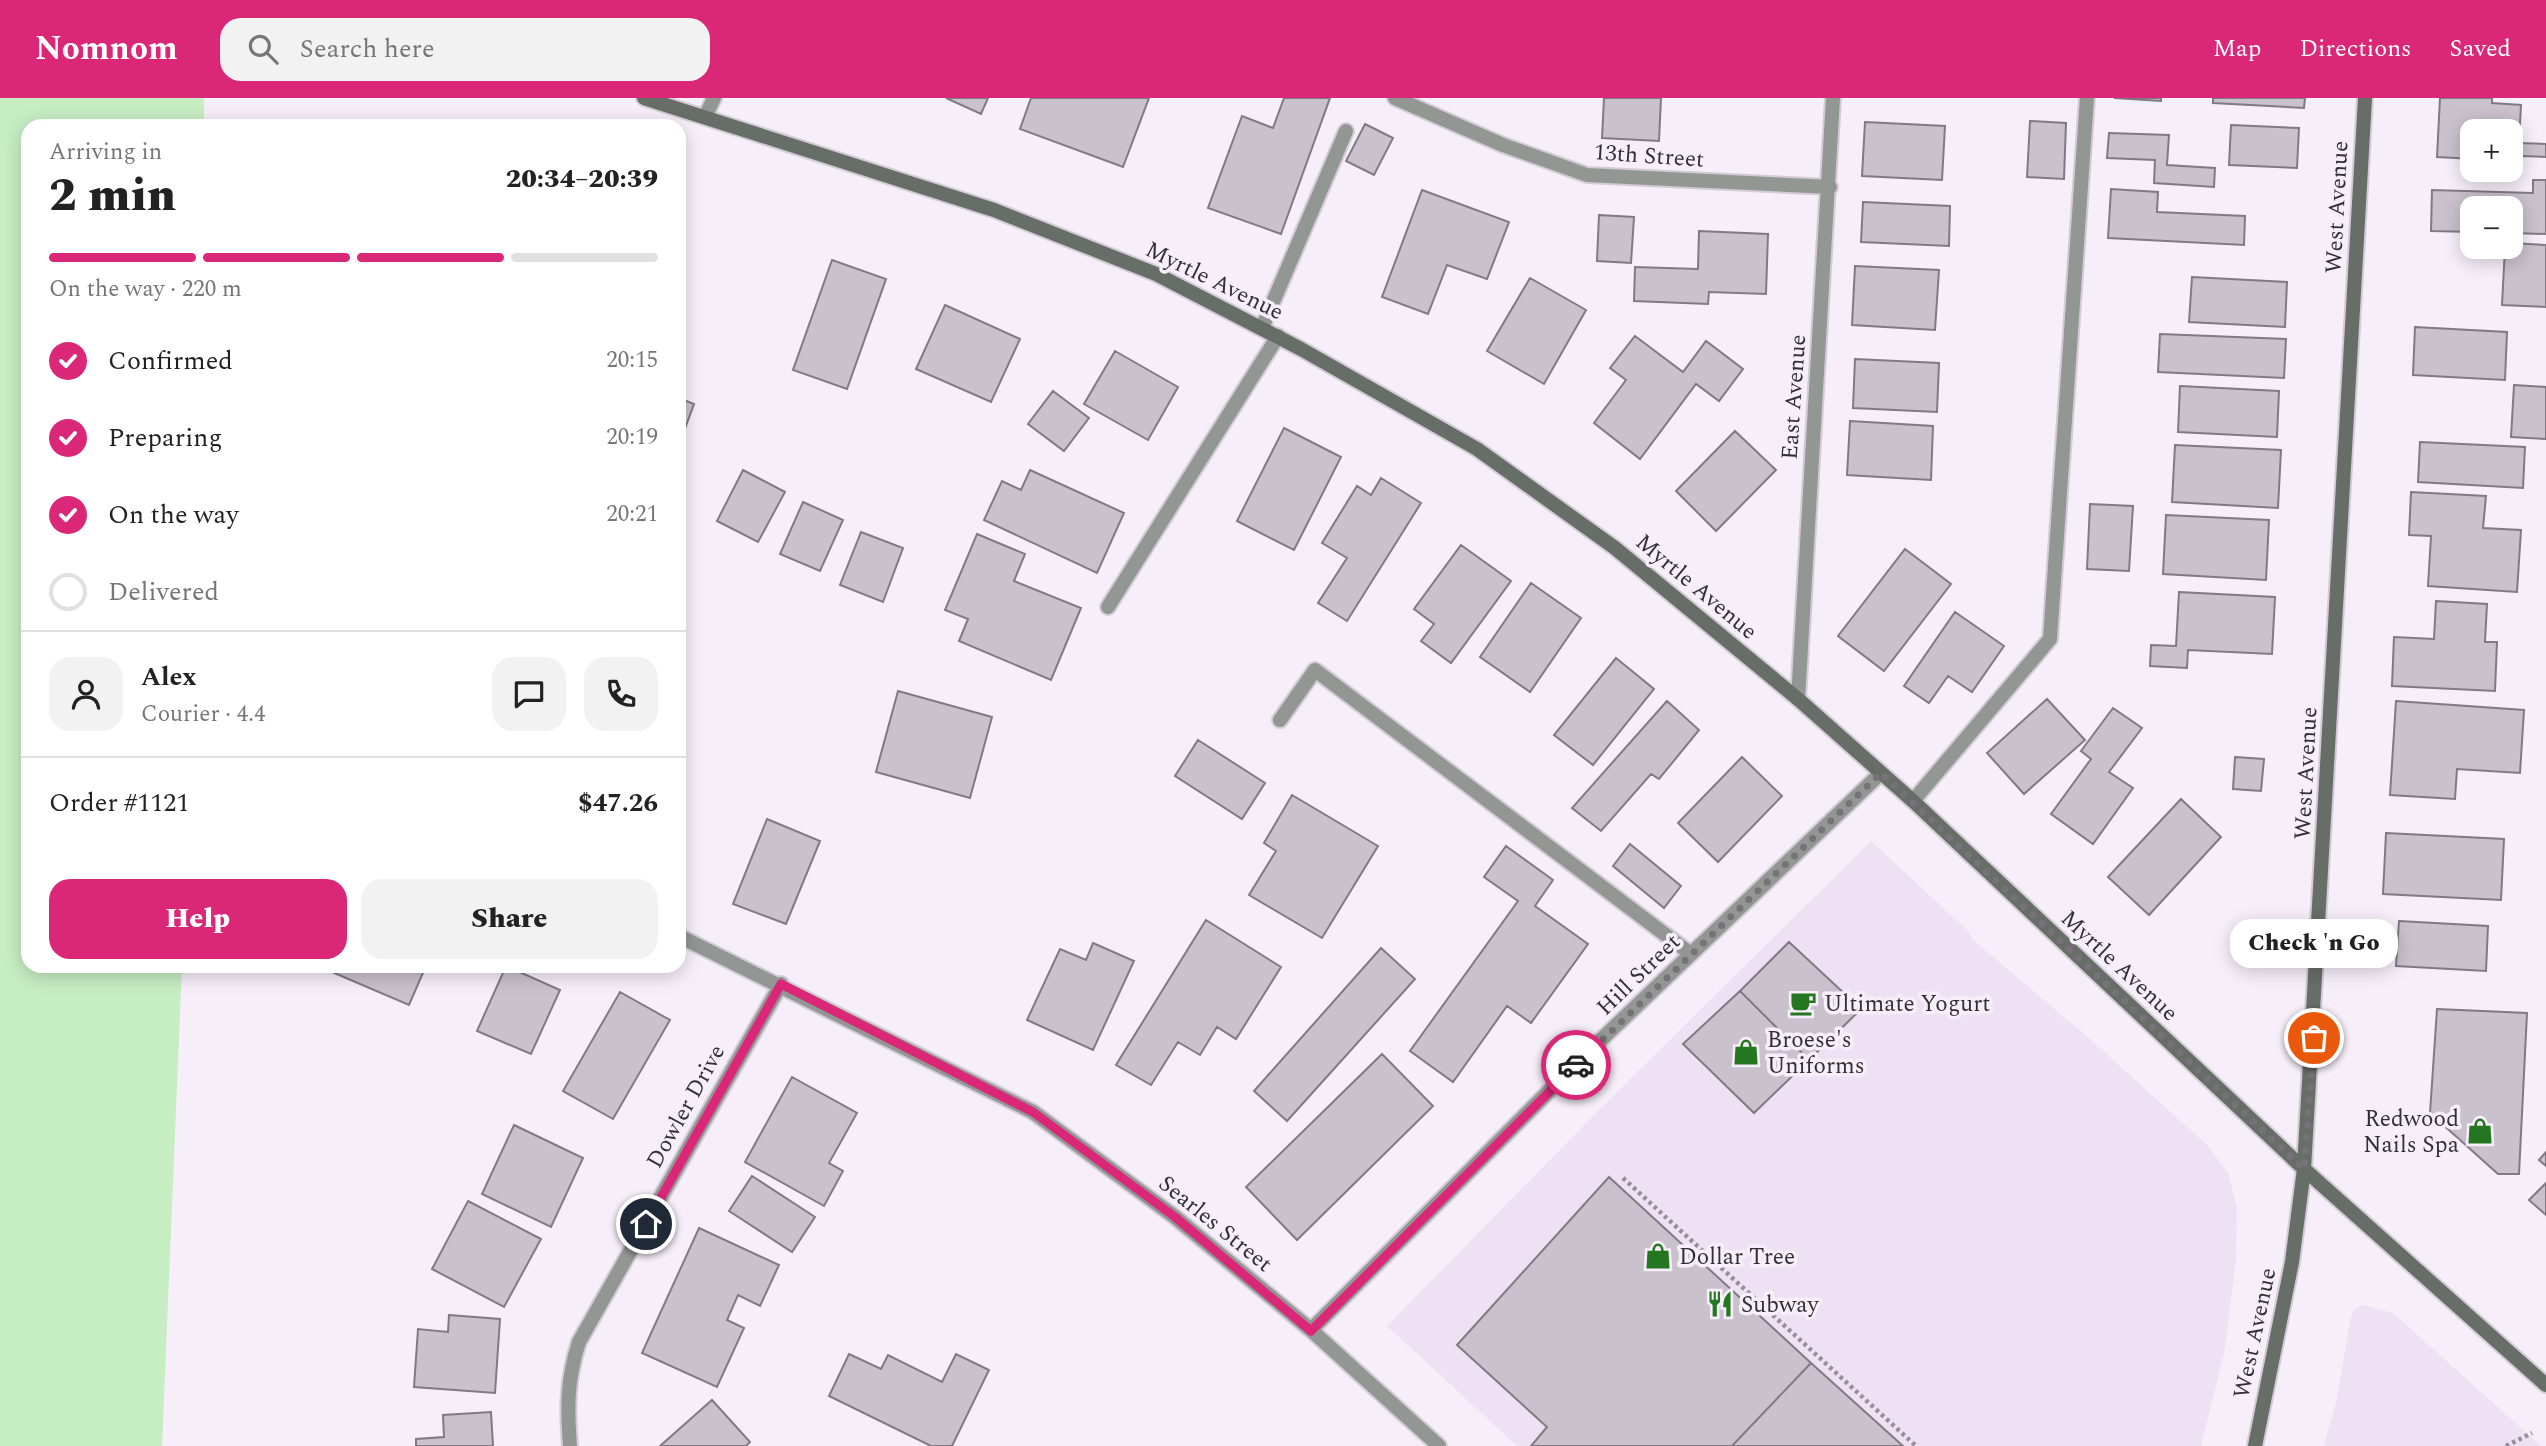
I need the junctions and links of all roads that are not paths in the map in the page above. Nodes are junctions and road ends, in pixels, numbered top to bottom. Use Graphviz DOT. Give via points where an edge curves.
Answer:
graph roads {
  1 [pos="643,98"];
  2 [pos="713,98"];
  3 [pos="1395,98"];
  4 [pos="1833,98"];
  5 [pos="2087,98"];
  6 [pos="2365,98"];
  7 [pos="705,117"];
  8 [pos="1346,131"];
  9 [pos="1830,187"];
  10 [pos="1262,328"];
  11 [pos="1278,336"];
  12 [pos="1108,607"];
  13 [pos="1798,699"];
  14 [pos="1280,720"];
  15 [pos="1881,773"];
  16 [pos="1913,801"];
  17 [pos="686,939"];
  18 [pos="1691,954"];
  19 [pos="781,984"];
  20 [pos="2304,1169"];
  21 [pos="1311,1331"];
  22 [pos="2546,1385"];
  23 [pos="570,1446"];
  24 [pos="1439,1446"];
  25 [pos="2255,1446"];
  1 -- 7 [label="main road, Myrtle Avenue"];
  2 -- 7 [label="street"];
  3 -- 9 [label="street, 13th Street" via="1587,175"];
  4 -- 9 [label="street, East Avenue"];
  5 -- 16 [label="street" via="2050,639"];
  6 -- 20 [label="main road, West Avenue"];
  7 -- 10 [label="main road, Myrtle Avenue" via="994,210 1156,274"];
  8 -- 10 [label="street"];
  9 -- 13 [label="street, East Avenue"];
  10 -- 11 [label="main road, Myrtle Avenue"];
  11 -- 12 [label="street"];
  11 -- 13 [label="main road, Myrtle Avenue" via="1477,449 1615,548"];
  13 -- 15 [label="main road, Myrtle Avenue"];
  14 -- 18 [label="street" via="1315,670"];
  15 -- 16 [label="main road, Myrtle Avenue"];
  15 -- 18 [label="street, Hill Street"];
  16 -- 20 [label="main road, Myrtle Avenue"];
  17 -- 19 [label="street, Searles Street"];
  18 -- 21 [label="street, Hill Street"];
  19 -- 21 [label="street, Searles Street" via="1033,1112 1175,1217"];
  19 -- 23 [label="street, Dowler Drive" via="579,1342 567,1392"];
  20 -- 22 [label="main road, Myrtle Avenue"];
  20 -- 25 [label="main road, West Avenue" via="2292,1262"];
  21 -- 24 [label="street, Searles Street"];
}
